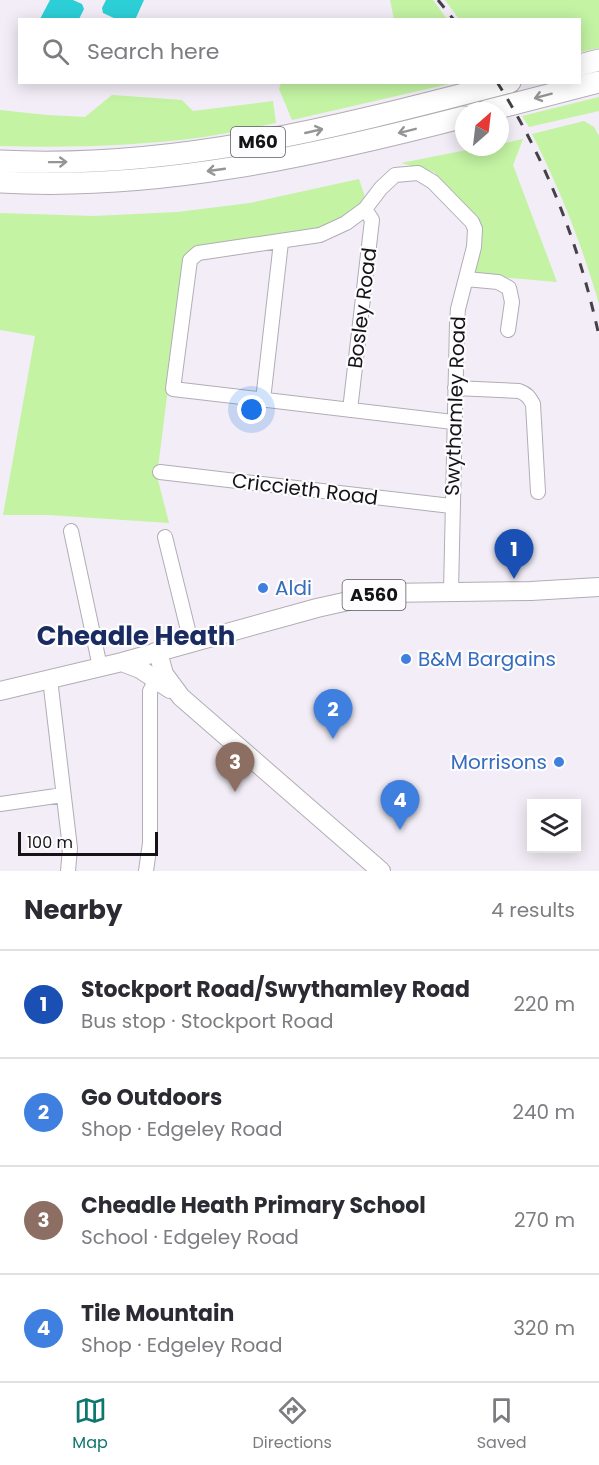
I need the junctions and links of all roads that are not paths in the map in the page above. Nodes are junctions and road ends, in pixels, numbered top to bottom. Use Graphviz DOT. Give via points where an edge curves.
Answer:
graph roads {
  1 [pos="599,60"];
  2 [pos="581,64"];
  3 [pos="599,82"];
  4 [pos="502,84"];
  5 [pos="509,105"];
  6 [pos="455,119"];
  7 [pos="0,161"];
  8 [pos="0,182"];
  9 [pos="365,209"];
  10 [pos="281,242"];
  11 [pos="466,279"];
  12 [pos="508,330"];
  13 [pos="455,388"];
  14 [pos="262,400"];
  15 [pos="350,410"];
  16 [pos="453,422"];
  17 [pos="160,472"];
  18 [pos="538,492"];
  19 [pos="451,506"];
  20 [pos="71,531"];
  21 [pos="165,537"];
  22 [pos="599,587"];
  23 [pos="451,591"];
  24 [pos="190,642"];
  25 [pos="122,662"];
  26 [pos="100,667"];
  27 [pos="154,670"];
  28 [pos="50,679"];
  29 [pos="0,691"];
  30 [pos="63,795"];
  31 [pos="0,804"];
  32 [pos="68,871"];
  33 [pos="146,871"];
  34 [pos="381,871"];
  1 -- 2 [label="highway"];
  3 -- 5 [label="highway, one-way"];
  7 -- 4 [label="highway, M60, one-way" via="98,161 223,148 305,133"];
  6 -- 8 [label="highway, M60, one-way" via="275,161 210,171 90,183"];
  9 -- 10 [label="street" via="320,235"];
  9 -- 11 [label="street, Swythamley Road" via="395,176 425,176 468,217 475,229"];
  9 -- 15 [label="street, Bosley Road" via="372,220"];
  10 -- 14 [label="street"];
  10 -- 14 [label="street" via="198,253 190,260 173,389"];
  11 -- 12 [label="street" via="498,282 509,288 512,302"];
  11 -- 13 [label="street, Swythamley Road" via="457,323"];
  13 -- 16 [label="street, Swythamley Road"];
  13 -- 18 [label="street" via="519,392 530,399"];
  14 -- 15 [label="street"];
  15 -- 16 [label="street"];
  16 -- 19 [label="street, Swythamley Road"];
  17 -- 19 [label="street, Criccieth Road"];
  19 -- 23 [label="street, Swythamley Road"];
  20 -- 26 [label="street"];
  21 -- 24 [label="street"];
  22 -- 23 [label="main road, A560"];
  23 -- 24 [label="main road, A560" via="384,593"];
  24 -- 27 [label="main road, A560"];
  25 -- 26 [label="main road, A560"];
  25 -- 27 [label="main road, A560"];
  25 -- 27 [label="main road"];
  26 -- 28 [label="main road, A560"];
  27 -- 33 [label="street"];
  27 -- 34 [label="main road"];
  28 -- 29 [label="main road, A560"];
  28 -- 30 [label="street"];
  30 -- 31 [label="street"];
  30 -- 32 [label="street" via="70,848"];
}
